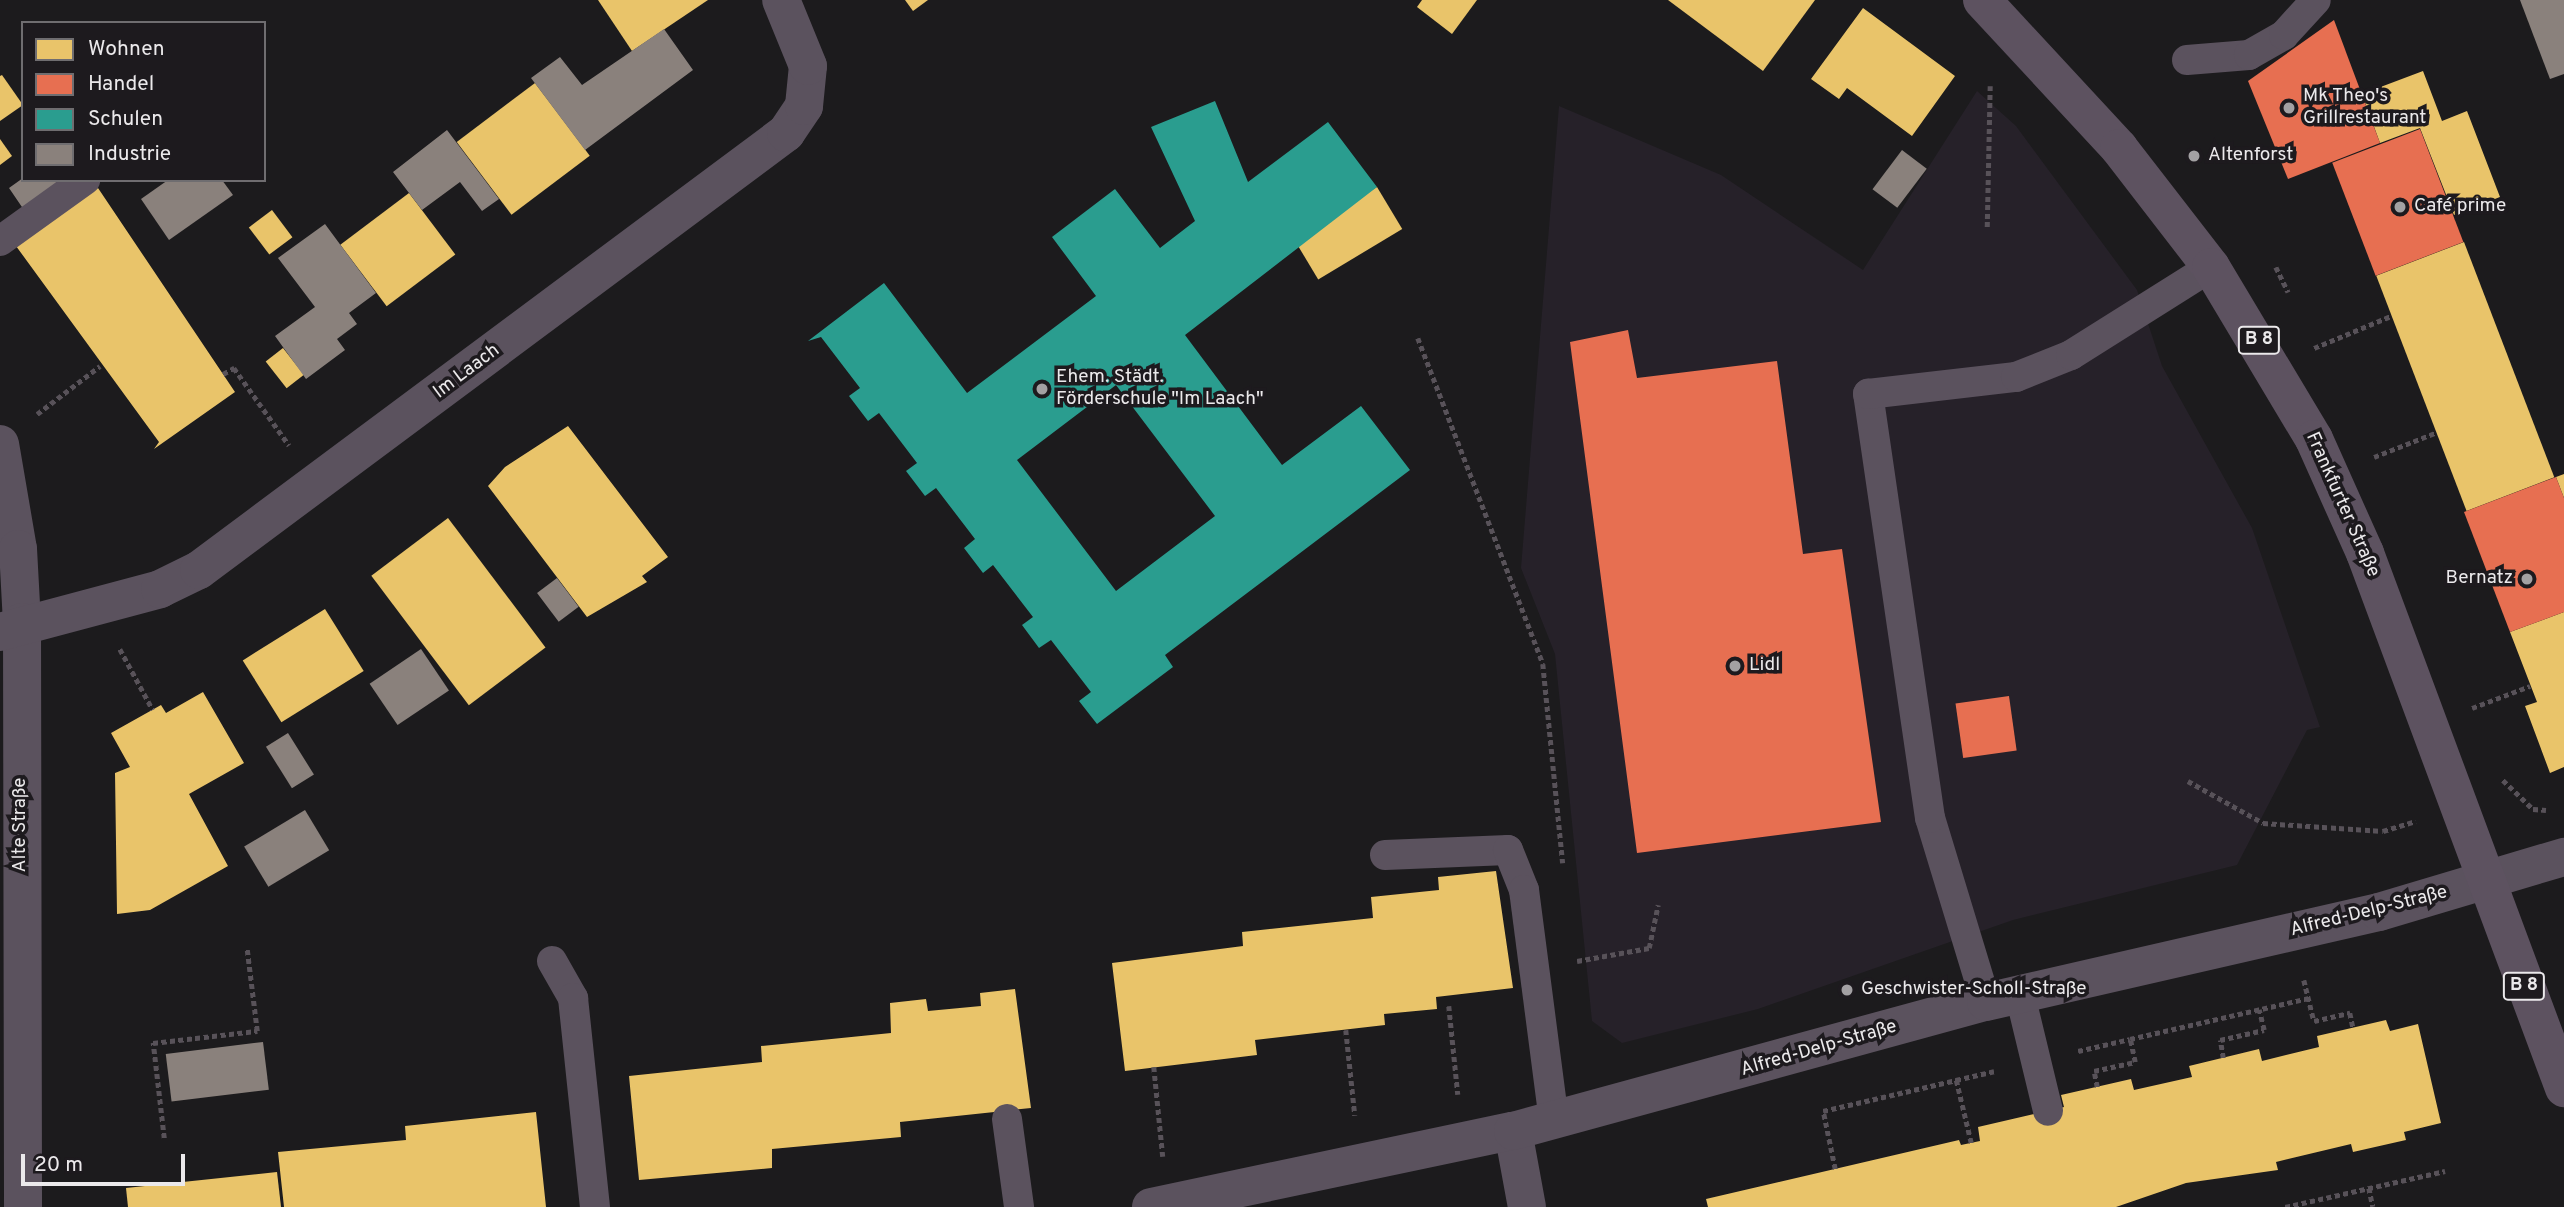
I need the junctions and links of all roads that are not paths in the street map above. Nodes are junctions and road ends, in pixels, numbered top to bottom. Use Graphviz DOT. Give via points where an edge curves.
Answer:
graph roads {
  1 [pos="782,0"];
  2 [pos="1982,0"];
  3 [pos="2316,0"];
  4 [pos="2187,60"];
  5 [pos="82,182"];
  6 [pos="0,241"];
  7 [pos="2211,267"];
  8 [pos="0,444"];
  9 [pos="11,627"];
  10 [pos="1385,855"];
  11 [pos="2564,857"];
  12 [pos="2486,883"];
  13 [pos="552,961"];
  14 [pos="2003,999"];
  15 [pos="2564,1088"];
  16 [pos="2048,1111"];
  17 [pos="1007,1119"];
  18 [pos="1554,1121"];
  19 [pos="1513,1131"];
  20 [pos="1160,1205"];
  21 [pos="23,1207"];
  22 [pos="594,1207"];
  23 [pos="1019,1207"];
  24 [pos="1527,1207"];
  1 -- 9 [label="street, Im Laach" via="808,66 804,106 786,133 199,570 160,589"];
  2 -- 7 [label="main road, Frankfurter Straße / B 8" via="2119,148"];
  3 -- 4 [label="lane" via="2284,35 2249,55"];
  5 -- 6 [label="lane"];
  7 -- 12 [label="main road, Frankfurter Straße / B 8" via="2274,365 2331,474"];
  7 -- 14 [label="lane" via="2071,355 2016,377 1868,394 1930,818"];
  8 -- 9 [label="street, Alte Straße" via="18,549"];
  9 -- 21 [label="street, Alte Straße"];
  10 -- 18 [label="lane" via="1508,850 1524,890"];
  11 -- 12 [label="street, Alfred-Delp-Straße"];
  12 -- 14 [label="street, Alfred-Delp-Straße"];
  12 -- 15 [label="main road, Frankfurter Straße / B 8"];
  13 -- 22 [label="lane" via="573,998"];
  14 -- 16 [label="lane"];
  14 -- 18 [label="street, Alfred-Delp-Straße"];
  17 -- 23 [label="lane"];
  18 -- 19 [label="street, Alfred-Delp-Straße"];
  19 -- 20 [label="street, Alfred-Delp-Straße"];
  19 -- 24 [label="street"];
}
